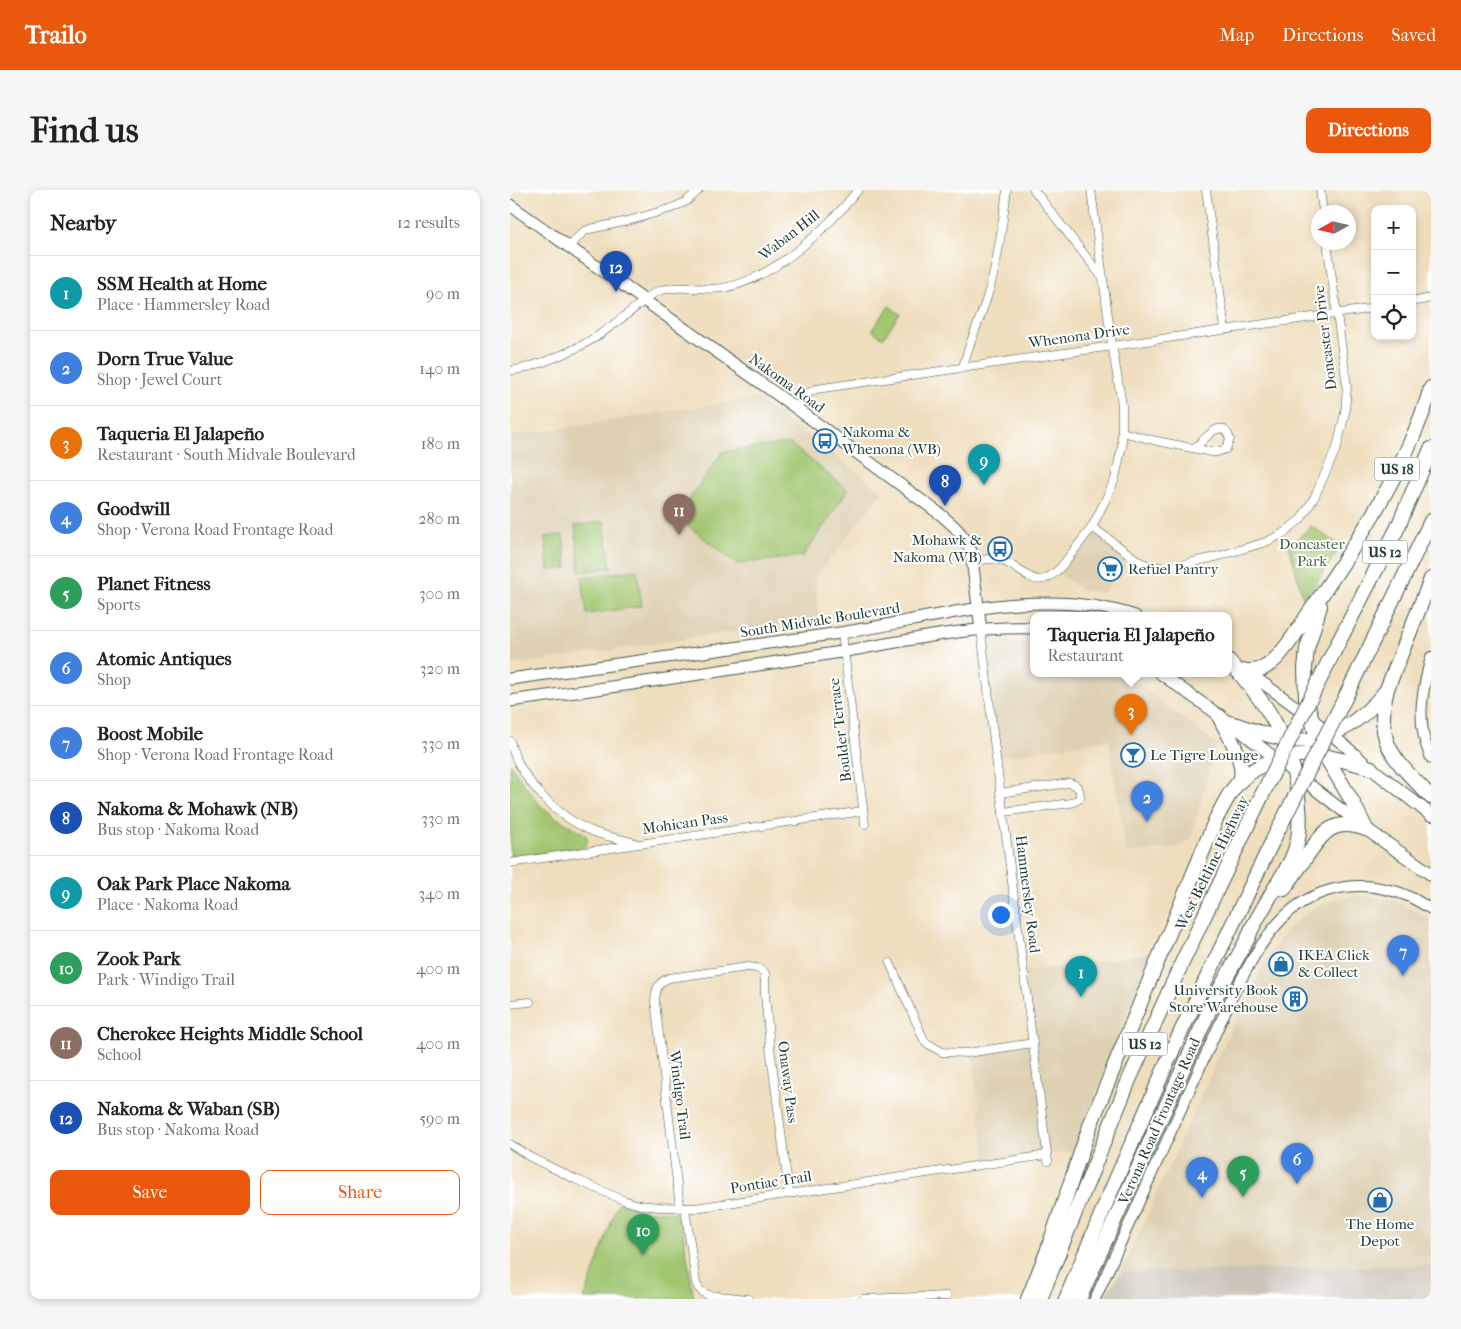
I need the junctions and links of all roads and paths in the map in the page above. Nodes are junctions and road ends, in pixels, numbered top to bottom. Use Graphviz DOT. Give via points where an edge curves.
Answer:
graph roads {
  1 [pos="699,190"];
  2 [pos="858,190"];
  3 [pos="1007,190"];
  4 [pos="1034,190"];
  5 [pos="1091,190"];
  6 [pos="1206,190"];
  7 [pos="1320,190"];
  8 [pos="510,205"];
  9 [pos="1322,205"];
  10 [pos="569,247"];
  11 [pos="1328,250"];
  12 [pos="1103,278"];
  13 [pos="1431,298"];
  14 [pos="644,300"];
  15 [pos="1416,301"];
  16 [pos="1371,309"];
  17 [pos="1337,313"];
  18 [pos="1225,329"];
  19 [pos="1112,345"];
  20 [pos="963,367"];
  21 [pos="510,371"];
  22 [pos="1431,388"];
  23 [pos="796,408"];
  24 [pos="1122,432"];
  25 [pos="1194,448"];
  26 [pos="1431,449"];
  27 [pos="1431,521"];
  28 [pos="1092,527"];
  29 [pos="972,561"];
  30 [pos="1431,579"];
  31 [pos="1324,591"];
  32 [pos="979,610"];
  33 [pos="1121,612"];
  34 [pos="1030,628"];
  35 [pos="982,630"];
  36 [pos="842,633"];
  37 [pos="844,652"];
  38 [pos="1431,657"];
  39 [pos="1232,662"];
  40 [pos="1232,664"];
  41 [pos="1245,670"];
  42 [pos="1165,677"];
  43 [pos="510,679"];
  44 [pos="1387,689"];
  45 [pos="510,701"];
  46 [pos="1311,718"];
  47 [pos="1224,720"];
  48 [pos="1332,734"];
  49 [pos="1283,738"];
  50 [pos="1317,738"];
  51 [pos="510,741"];
  52 [pos="1290,756"];
  53 [pos="1325,756"];
  54 [pos="1431,758"];
  55 [pos="1275,760"];
  56 [pos="1371,768"];
  57 [pos="1296,776"];
  58 [pos="1240,781"];
  59 [pos="1000,793"];
  60 [pos="1431,797"];
  61 [pos="863,811"];
  62 [pos="1003,812"];
  63 [pos="1431,816"];
  64 [pos="865,824"];
  65 [pos="1366,829"];
  66 [pos="640,844"];
  67 [pos="510,863"];
  68 [pos="1431,874"];
  69 [pos="1431,909"];
  70 [pos="1248,938"];
  71 [pos="890,963"];
  72 [pos="765,973"];
  73 [pos="530,1002"];
  74 [pos="510,1004"];
  75 [pos="1033,1043"];
  76 [pos="510,1144"];
  77 [pos="1048,1158"];
  78 [pos="789,1193"];
  79 [pos="682,1208"];
  80 [pos="947,1296"];
  81 [pos="748,1299"];
  82 [pos="864,1299"];
  83 [pos="1028,1299"];
  84 [pos="1040,1299"];
  85 [pos="1066,1299"];
  86 [pos="1079,1299"];
  87 [pos="1095,1299"];
  1 -- 10 [label="street" via="672,208 583,232"];
  2 -- 14 [label="street, Waban Hill" via="814,236 763,273 723,288 661,289"];
  3 -- 20 [label="street" via="988,297 967,348"];
  4 -- 12 [label="street"];
  5 -- 12 [label="street"];
  6 -- 18 [label="street"];
  7 -- 9 [label="street"];
  8 -- 10 [label="main road, Nakoma Road"];
  10 -- 14 [label="main road, Nakoma Road"];
  11 -- 17 [label="street, Doncaster Drive"];
  12 -- 19 [label="street"];
  13 -- 15 [label="street"];
  14 -- 21 [label="street, Waban Hill" via="598,336 538,364"];
  14 -- 23 [label="main road, Nakoma Road"];
  16 -- 17 [label="street, Whenona Drive"];
  17 -- 18 [label="street, Whenona Drive"];
  17 -- 28 [label="street, Doncaster Drive" via="1346,413 1337,447 1301,519 1266,542 1168,568 1140,562"];
  18 -- 19 [label="street, Whenona Drive"];
  19 -- 20 [label="street, Whenona Drive"];
  19 -- 24 [label="street" via="1122,406"];
  20 -- 23 [label="street, Whenona Drive" via="816,389 807,394"];
  22 -- 31 [label="highway, US 18" via="1415,431 1387,488"];
  23 -- 29 [label="main road, Nakoma Road" via="961,532 971,551"];
  24 -- 25 [label="street"];
  24 -- 28 [label="street" via="1114,479"];
  26 -- 84 [label="highway, West Beltline Highway / US 12, bridge" via="1396,529 1262,795 1143,1047"];
  27 -- 85 [label="highway, US 12, bridge" via="1177,1040"];
  28 -- 29 [label="street" via="1056,572 1040,580 995,559"];
  29 -- 32 [label="main road, Nakoma Road"];
  30 -- 44 [label="highway"];
  31 -- 41 [label="highway" via="1269,664 1259,670"];
  31 -- 46 [label="highway, US 18" via="1305,668 1306,698"];
  32 -- 33 [label="main road, South Midvale Boulevard" via="1026,604 1074,604"];
  32 -- 35 [label="main road, Nakoma Road"];
  32 -- 36 [label="main road, South Midvale Boulevard"];
  34 -- 35 [label="main road"];
  35 -- 37 [label="main road"];
  35 -- 59 [label="street, Hammersley Road"];
  36 -- 37 [label="street, Boulder Terrace"];
  36 -- 43 [label="main road, South Midvale Boulevard"];
  37 -- 45 [label="main road"];
  37 -- 61 [label="street, Boulder Terrace"];
  38 -- 54 [label="street" via="1421,713 1424,740"];
  39 -- 41 [label="main road"];
  40 -- 49 [label="highway" via="1265,704"];
  41 -- 46 [label="main road"];
  42 -- 47 [label="main road"];
  44 -- 48 [label="highway" via="1358,719"];
  44 -- 60 [label="highway" via="1382,722 1386,741 1402,767"];
  46 -- 48 [label="main road"];
  46 -- 50 [label="highway, US 18"];
  47 -- 49 [label="highway"];
  47 -- 55 [label="main road"];
  47 -- 58 [label="highway" via="1240,761"];
  48 -- 50 [label="highway"];
  48 -- 56 [label="main road"];
  49 -- 50 [label="highway" via="1299,741"];
  49 -- 52 [label="highway"];
  50 -- 53 [label="highway, US 18"];
  51 -- 66 [label="street" via="521,769 546,800 594,832"];
  52 -- 53 [label="highway"];
  52 -- 55 [label="highway"];
  52 -- 57 [label="highway"];
  53 -- 56 [label="highway"];
  53 -- 65 [label="highway, US 18"];
  55 -- 57 [label="main road"];
  55 -- 58 [label="highway"];
  56 -- 63 [label="highway"];
  57 -- 65 [label="main road"];
  57 -- 70 [label="highway" via="1300,816 1296,846"];
  58 -- 83 [label="highway" via="1216,819 1102,1096"];
  59 -- 62 [label="street, Hammersley Road"];
  59 -- 62 [label="street" via="1069,783 1075,784 1080,792 1080,797 1071,802"];
  61 -- 64 [label="street, Boulder Terrace"];
  61 -- 66 [label="street, Mohican Pass"];
  62 -- 75 [label="street, Hammersley Road"];
  65 -- 68 [label="highway, US 18"];
  65 -- 70 [label="highway" via="1340,825 1319,838"];
  66 -- 67 [label="street, Mohican Pass"];
  69 -- 87 [label="street, Verona Road Frontage Road" via="1389,889 1342,886 1303,901 1280,920 1256,954 1230,1001"];
  70 -- 86 [label="highway" via="1215,998"];
  71 -- 75 [label="street" via="925,1042 942,1052 967,1053"];
  72 -- 78 [label="street, Onaway Pass" via="764,994"];
  72 -- 79 [label="street, Windigo Trail" via="748,967 669,978 658,985 655,1001"];
  73 -- 74 [label="street"];
  75 -- 77 [label="street, Hammersley Road"];
  76 -- 79 [label="street, Pontiac Trail" via="574,1179 623,1200 640,1205"];
  77 -- 78 [label="street, Pontiac Trail"];
  78 -- 79 [label="street, Pontiac Trail"];
  79 -- 81 [label="street, Windigo Trail" via="698,1289 708,1295"];
  80 -- 82 [label="street"];
}
